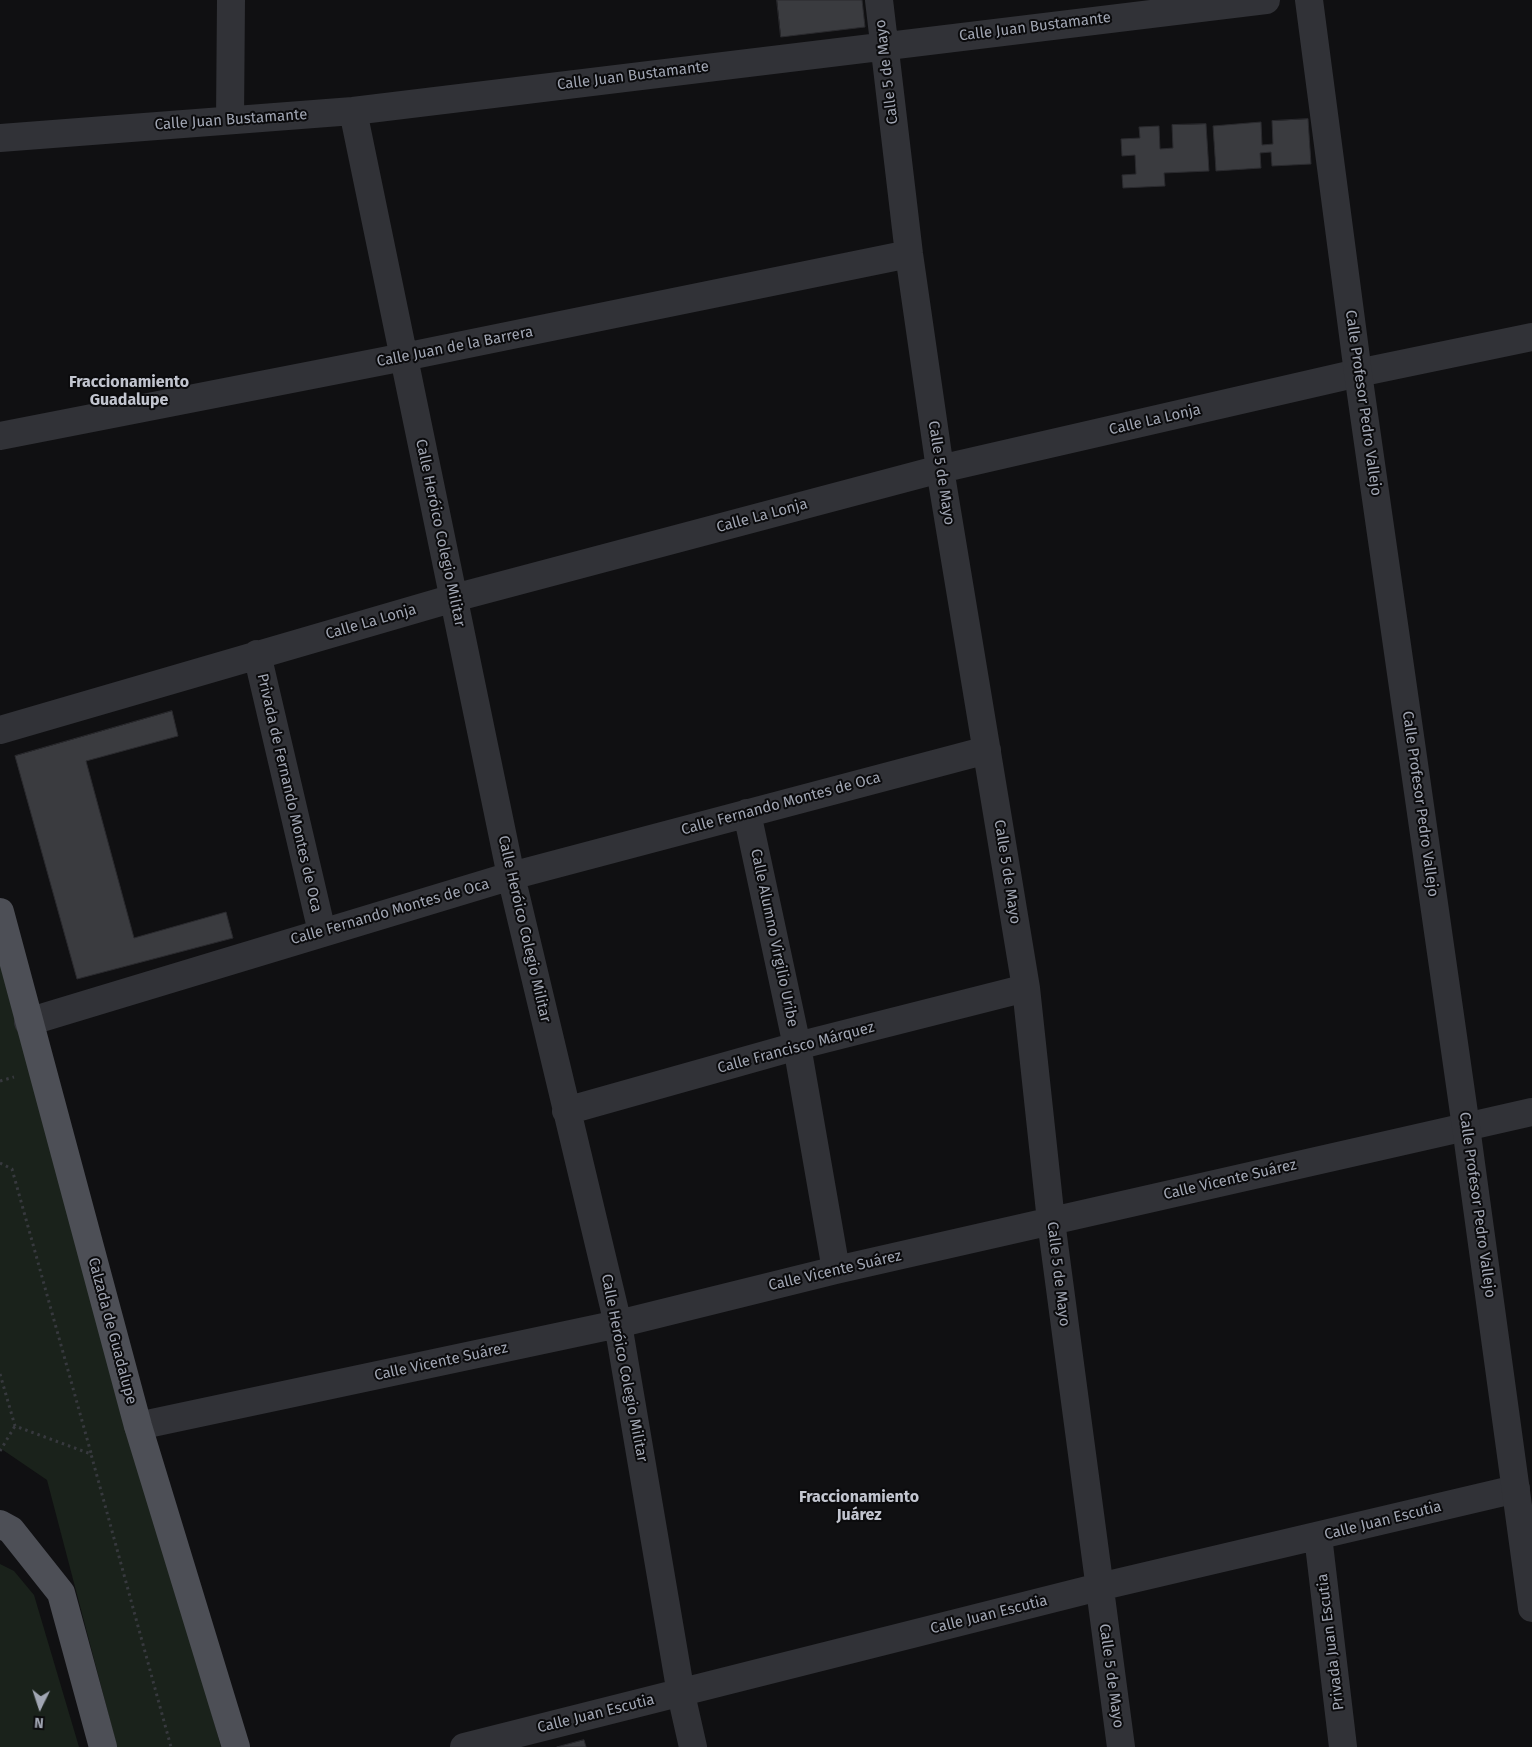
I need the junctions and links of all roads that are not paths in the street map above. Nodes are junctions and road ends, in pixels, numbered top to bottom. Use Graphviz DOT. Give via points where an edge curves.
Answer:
graph roads {
  1 [pos="231,0"];
  2 [pos="879,0"];
  3 [pos="1266,0"];
  4 [pos="1309,0"];
  5 [pos="883,45"];
  6 [pos="353,111"];
  7 [pos="230,120"];
  8 [pos="0,138"];
  9 [pos="910,254"];
  10 [pos="1532,337"];
  11 [pos="404,357"];
  12 [pos="1358,373"];
  13 [pos="0,436"];
  14 [pos="940,469"];
  15 [pos="454,598"];
  16 [pos="257,654"];
  17 [pos="0,730"];
  18 [pos="987,750"];
  19 [pos="747,813"];
  20 [pos="511,876"];
  21 [pos="0,912"];
  22 [pos="322,932"];
  23 [pos="1026,988"];
  24 [pos="28,1022"];
  25 [pos="797,1046"];
  26 [pos="566,1110"];
  27 [pos="1532,1112"];
  28 [pos="1466,1127"];
  29 [pos="1051,1221"];
  30 [pos="836,1270"];
  31 [pos="618,1324"];
  32 [pos="138,1426"];
  33 [pos="1516,1488"];
  34 [pos="0,1524"];
  35 [pos="1318,1536"];
  36 [pos="1530,1570"];
  37 [pos="1099,1587"];
  38 [pos="1532,1608"];
  39 [pos="681,1694"];
  40 [pos="497,1743"];
  41 [pos="103,1747"];
  42 [pos="236,1747"];
  43 [pos="464,1747"];
  44 [pos="693,1747"];
  45 [pos="1121,1747"];
  46 [pos="1344,1747"];
  1 -- 7 [label="street"];
  2 -- 5 [label="street, Calle 5 de Mayo"];
  3 -- 5 [label="street, Calle Juan Bustamante"];
  4 -- 12 [label="street, Calle Profesor Pedro Vallejo"];
  5 -- 6 [label="street, Calle Juan Bustamante"];
  5 -- 9 [label="street, Calle 5 de Mayo"];
  6 -- 7 [label="street, Calle Juan Bustamante"];
  6 -- 11 [label="street, Calle Heróico Colegio Militar"];
  7 -- 8 [label="street, Calle Juan Bustamante"];
  9 -- 11 [label="street, Calle Juan de la Barrera"];
  9 -- 14 [label="street, Calle 5 de Mayo"];
  10 -- 12 [label="street, Calle La Lonja"];
  11 -- 13 [label="street, Calle Juan de la Barrera"];
  11 -- 15 [label="street, Calle Heróico Colegio Militar"];
  12 -- 14 [label="street, Calle La Lonja"];
  12 -- 28 [label="street, Calle Profesor Pedro Vallejo"];
  14 -- 15 [label="street, Calle La Lonja"];
  14 -- 18 [label="street, Calle 5 de Mayo"];
  15 -- 16 [label="street, Calle La Lonja"];
  15 -- 20 [label="street, Calle Heróico Colegio Militar"];
  16 -- 17 [label="street, Calle La Lonja"];
  16 -- 22 [label="street, Privada de Fernando Montes de Oca"];
  18 -- 19 [label="street, Calle Fernando Montes de Oca"];
  18 -- 23 [label="street, Calle 5 de Mayo"];
  19 -- 20 [label="street, Calle Fernando Montes de Oca"];
  19 -- 25 [label="street, Calle Alumno Virgilio Uribe"];
  20 -- 22 [label="street, Calle Fernando Montes de Oca"];
  20 -- 26 [label="street, Calle Heróico Colegio Militar"];
  21 -- 24 [label="main road, Calzada de Guadalupe"];
  22 -- 24 [label="street, Calle Fernando Montes de Oca"];
  23 -- 25 [label="street, Calle Francisco Márquez"];
  23 -- 29 [label="street, Calle 5 de Mayo"];
  24 -- 32 [label="main road, Calzada de Guadalupe"];
  25 -- 26 [label="street, Calle Francisco Márquez"];
  25 -- 30 [label="street, Calle Alumno Virgilio Uribe"];
  26 -- 31 [label="street, Calle Heróico Colegio Militar"];
  27 -- 28 [label="street, Calle Vicente Suárez"];
  28 -- 29 [label="street, Calle Vicente Suárez"];
  28 -- 33 [label="street, Calle Profesor Pedro Vallejo"];
  29 -- 30 [label="street, Calle Vicente Suárez"];
  29 -- 37 [label="street, Calle 5 de Mayo"];
  30 -- 31 [label="street, Calle Vicente Suárez"];
  31 -- 32 [label="street, Calle Vicente Suárez"];
  31 -- 39 [label="street, Calle Heróico Colegio Militar"];
  32 -- 42 [label="main road, Calzada de Guadalupe"];
  33 -- 35 [label="street, Calle Juan Escutia"];
  33 -- 36 [label="street, Calle Profesor Pedro Vallejo"];
  34 -- 41 [label="main road" via="11,1530 61,1593"];
  35 -- 37 [label="street, Calle Juan Escutia"];
  35 -- 46 [label="street, Privada Juan Escutia"];
  36 -- 38 [label="street, Calle Profesor Pedro Vallejo"];
  37 -- 39 [label="street, Calle Juan Escutia"];
  37 -- 45 [label="street, Calle 5 de Mayo"];
  39 -- 40 [label="street, Calle Juan Escutia"];
  39 -- 44 [label="street, Calle Heróico Colegio Militar"];
  40 -- 43 [label="street, Calle Juan Escutia"];
}
